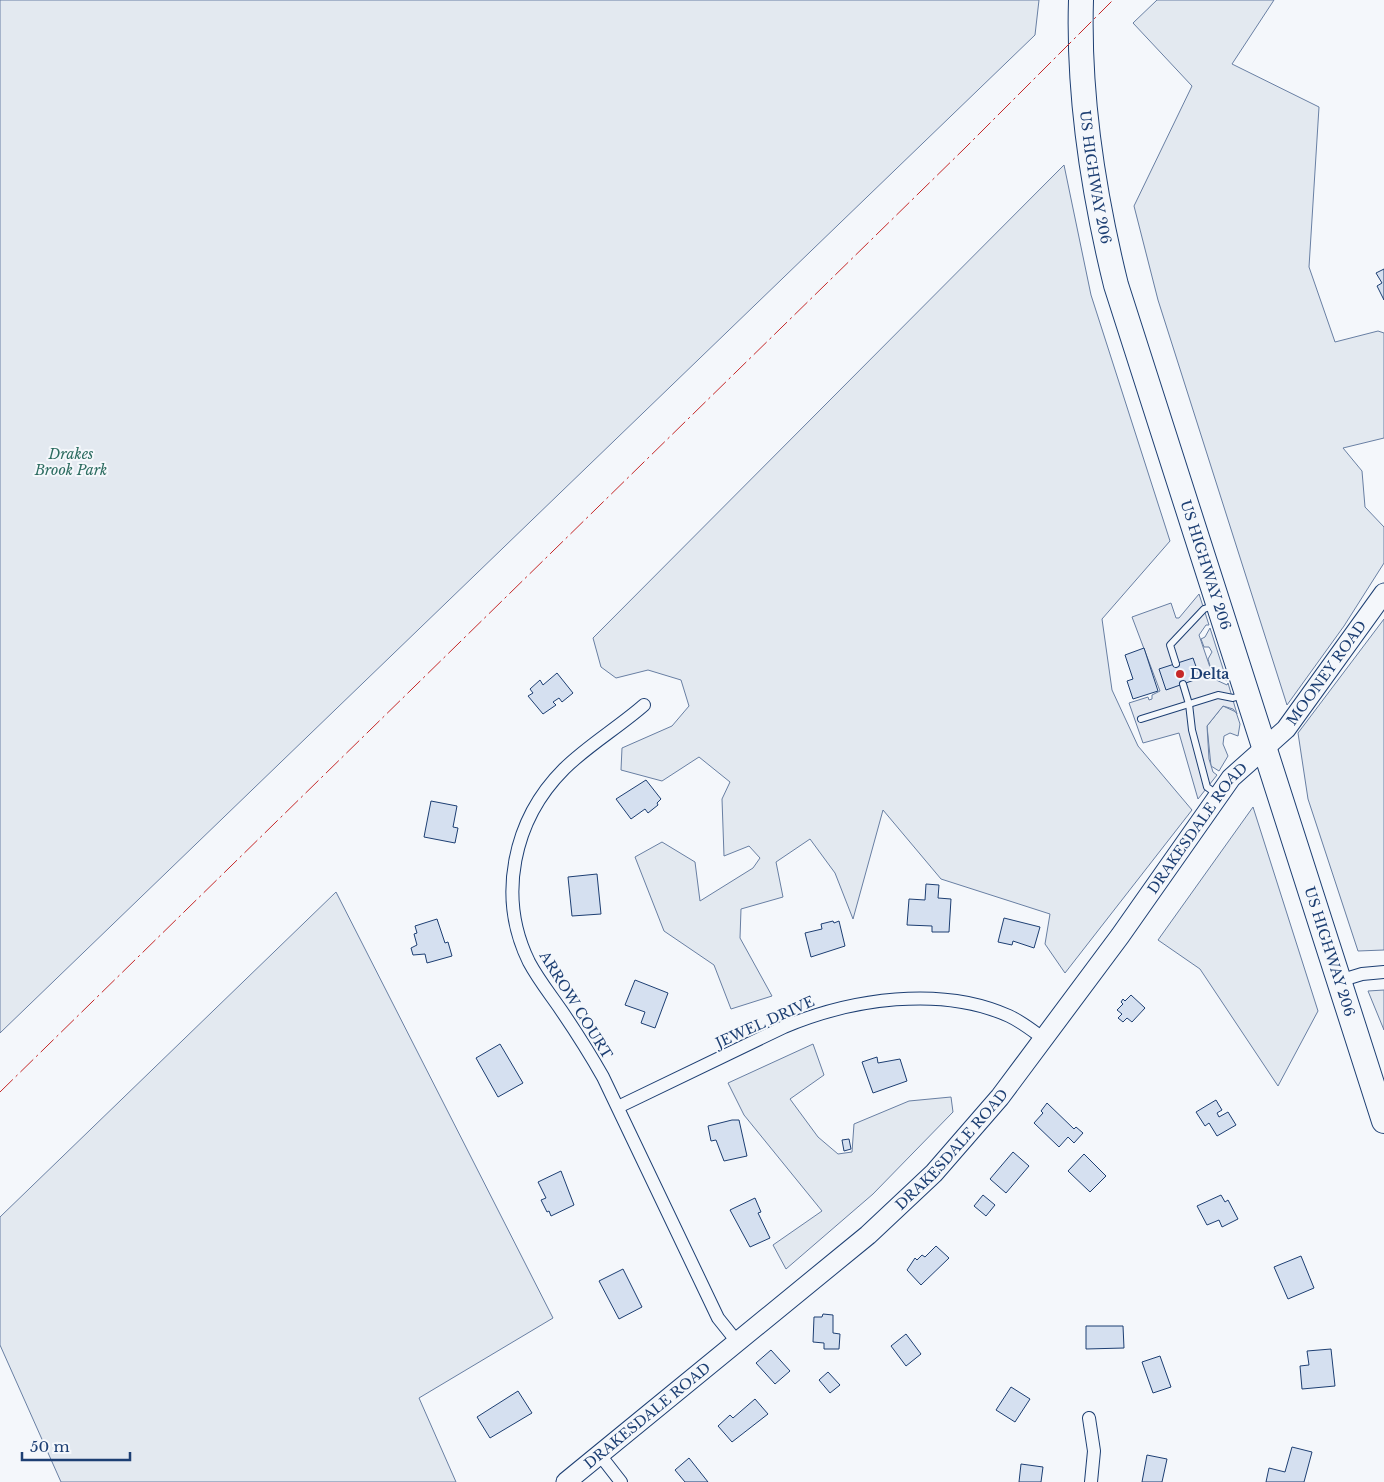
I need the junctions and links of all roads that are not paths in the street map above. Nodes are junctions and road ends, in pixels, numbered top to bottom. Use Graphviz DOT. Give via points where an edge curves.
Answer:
graph roads {
  1 [pos="1081,0"];
  2 [pos="1384,593"];
  3 [pos="1217,605"];
  4 [pos="1176,664"];
  5 [pos="1183,684"];
  6 [pos="1246,694"];
  7 [pos="1189,704"];
  8 [pos="644,705"];
  9 [pos="1141,719"];
  10 [pos="1264,749"];
  11 [pos="1218,796"];
  12 [pos="1384,972"];
  13 [pos="1339,980"];
  14 [pos="1044,1039"];
  15 [pos="618,1107"];
  16 [pos="1384,1121"];
  17 [pos="738,1343"];
  18 [pos="1090,1418"];
  19 [pos="600,1455"];
  20 [pos="566,1482"];
  21 [pos="622,1482"];
  22 [pos="1091,1482"];
  1 -- 3 [label="highway, US HIGHWAY 206" via="1082,76 1088,142 1106,244 1124,315"];
  2 -- 10 [label="main road, MOONEY ROAD" via="1296,717"];
  3 -- 4 [label="lane" via="1204,609 1170,646"];
  3 -- 6 [label="highway, US HIGHWAY 206"];
  5 -- 7 [label="lane"];
  6 -- 7 [label="lane" via="1233,698 1218,695"];
  6 -- 10 [label="highway, US HIGHWAY 206"];
  7 -- 9 [label="lane"];
  7 -- 11 [label="lane" via="1192,730 1207,787"];
  8 -- 15 [label="street, ARROW COURT" via="565,768 547,789 522,832 513,872 514,916 529,962 588,1050"];
  10 -- 11 [label="main road, DRAKESDALE ROAD" via="1236,773"];
  10 -- 13 [label="highway, US HIGHWAY 206"];
  11 -- 14 [label="main road, DRAKESDALE ROAD"];
  12 -- 13 [label="street"];
  13 -- 16 [label="highway, US HIGHWAY 206"];
  14 -- 15 [label="street, JEWEL DRIVE" via="1009,1016 958,1003 902,999 855,1004 784,1027"];
  14 -- 17 [label="main road, DRAKESDALE ROAD" via="965,1139 914,1193"];
  15 -- 17 [label="street, ARROW COURT" via="718,1318"];
  17 -- 19 [label="main road, DRAKESDALE ROAD"];
  18 -- 22 [label="street" via="1094,1451"];
  19 -- 20 [label="main road, DRAKESDALE ROAD"];
  19 -- 21 [label="street"];
}
